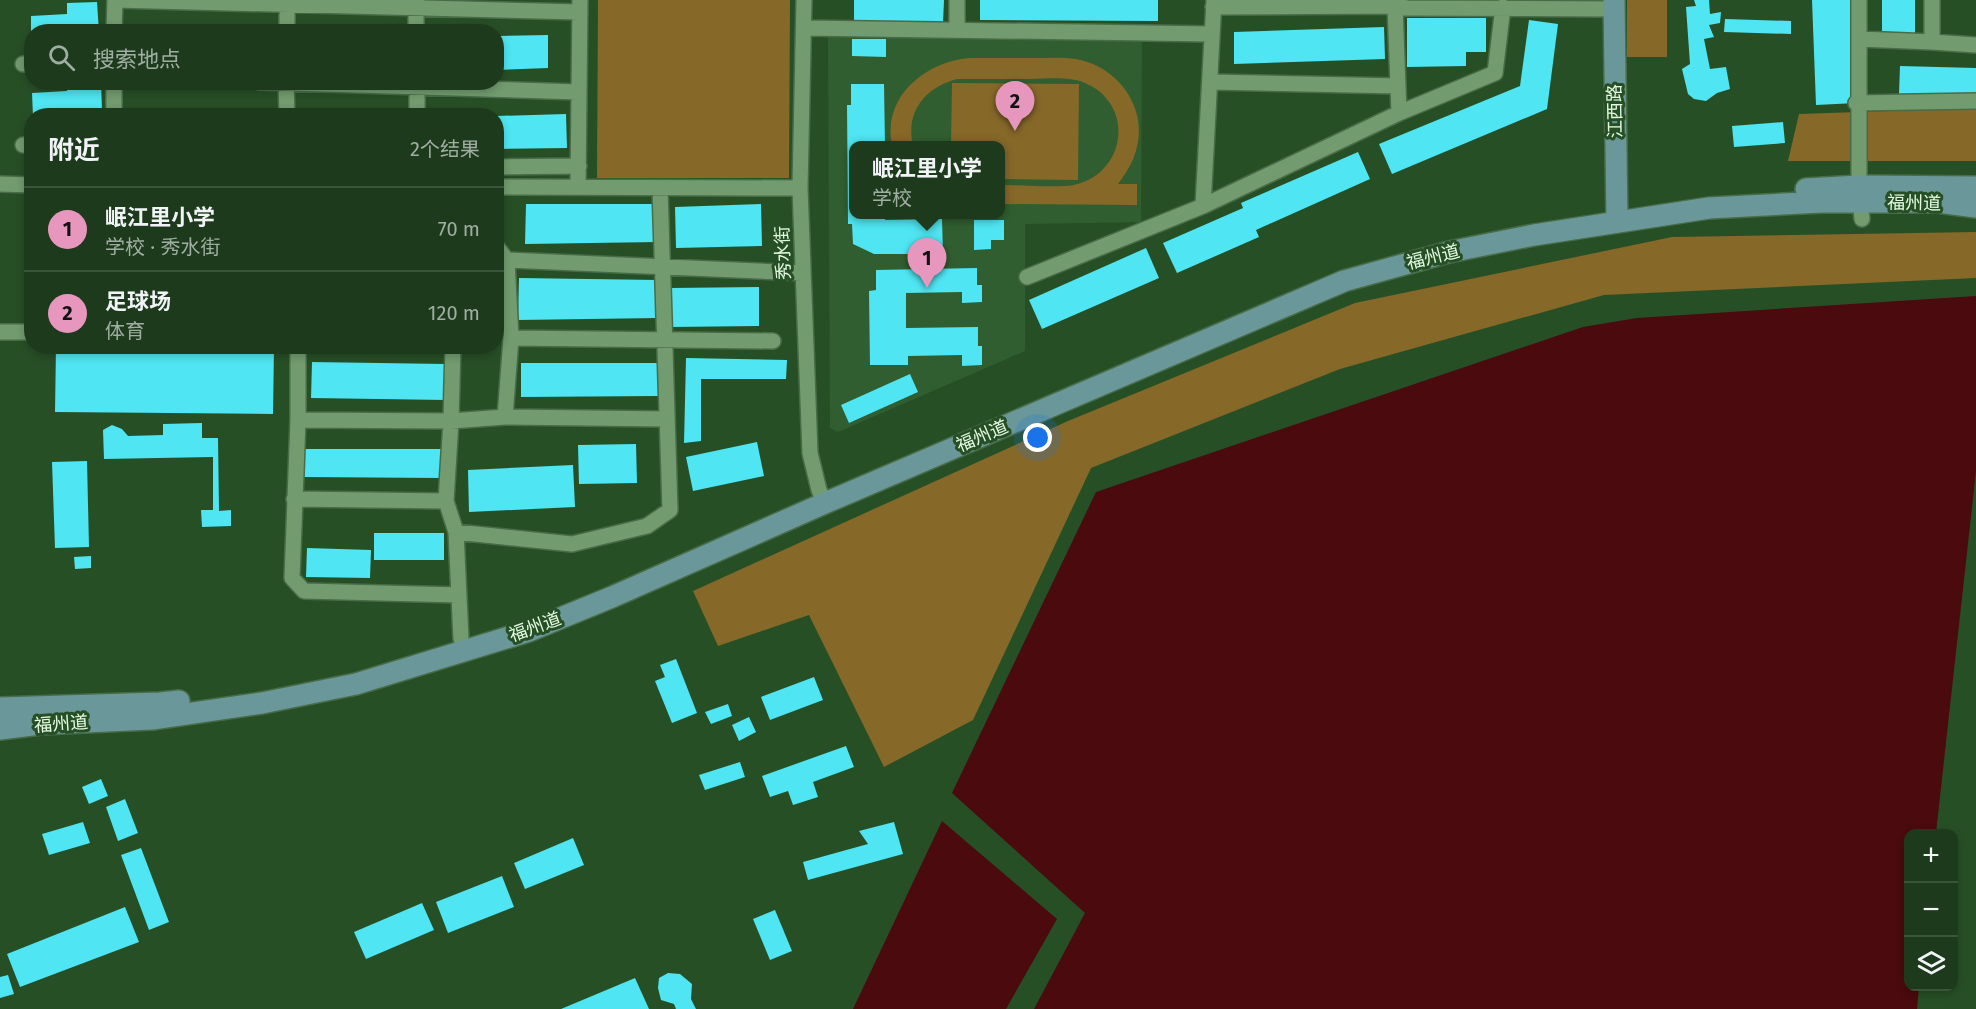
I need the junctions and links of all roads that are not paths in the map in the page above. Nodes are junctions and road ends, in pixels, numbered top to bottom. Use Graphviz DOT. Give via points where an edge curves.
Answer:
graph roads {
  1 [pos="115,0"];
  2 [pos="804,0"];
  3 [pos="957,0"];
  4 [pos="1859,0"];
  5 [pos="1932,0"];
  6 [pos="287,3"];
  7 [pos="1214,3"];
  8 [pos="416,4"];
  9 [pos="1403,5"];
  10 [pos="1614,5"];
  11 [pos="580,6"];
  12 [pos="1503,7"];
  13 [pos="114,24"];
  14 [pos="286,24"];
  15 [pos="416,24"];
  16 [pos="804,28"];
  17 [pos="957,30"];
  18 [pos="1212,34"];
  19 [pos="1859,39"];
  20 [pos="1932,42"];
  21 [pos="1976,45"];
  22 [pos="1210,82"];
  23 [pos="1398,86"];
  24 [pos="504,89"];
  25 [pos="114,90"];
  26 [pos="286,90"];
  27 [pos="417,90"];
  28 [pos="579,92"];
  29 [pos="1976,101"];
  30 [pos="1858,103"];
  31 [pos="114,108"];
  32 [pos="287,108"];
  33 [pos="417,108"];
  34 [pos="1399,114"];
  35 [pos="579,166"];
  36 [pos="504,167"];
  37 [pos="0,184"];
  38 [pos="24,185"];
  39 [pos="504,187"];
  40 [pos="1976,187"];
  41 [pos="578,188"];
  42 [pos="660,188"];
  43 [pos="800,188"];
  44 [pos="1861,202"];
  45 [pos="1203,206"];
  46 [pos="1976,207"];
  47 [pos="1616,215"];
  48 [pos="504,256"];
  49 [pos="507,260"];
  50 [pos="662,267"];
  51 [pos="803,273"];
  52 [pos="1027,277"];
  53 [pos="0,332"];
  54 [pos="24,332"];
  55 [pos="511,338"];
  56 [pos="664,340"];
  57 [pos="773,341"];
  58 [pos="298,354"];
  59 [pos="453,354"];
  60 [pos="505,417"];
  61 [pos="667,419"];
  62 [pos="298,420"];
  63 [pos="451,421"];
  64 [pos="822,496"];
  65 [pos="294,499"];
  66 [pos="446,501"];
  67 [pos="456,532"];
  68 [pos="459,595"];
  69 [pos="461,639"];
  70 [pos="0,708"];
  71 [pos="0,729"];
  1 -- 6 [label="street"];
  1 -- 13 [label="street"];
  2 -- 16 [label="street, 秀水街"];
  3 -- 17 [label="street"];
  4 -- 19 [label="street"];
  5 -- 20 [label="street"];
  6 -- 8 [label="street"];
  6 -- 14 [label="street"];
  7 -- 9 [label="street"];
  7 -- 18 [label="street"];
  8 -- 11 [label="street"];
  8 -- 15 [label="street"];
  9 -- 12 [label="street"];
  9 -- 23 [label="street"];
  10 -- 12 [label="street"];
  10 -- 47 [label="main road, 江西路"];
  11 -- 28 [label="street"];
  12 -- 34 [label="street" via="1496,73"];
  16 -- 17 [label="street"];
  16 -- 43 [label="street, 秀水街"];
  17 -- 18 [label="street"];
  18 -- 22 [label="street"];
  19 -- 20 [label="street"];
  19 -- 30 [label="street"];
  20 -- 21 [label="street"];
  22 -- 23 [label="street"];
  22 -- 45 [label="street"];
  23 -- 34 [label="street"];
  24 -- 28 [label="street"];
  25 -- 31 [label="street"];
  26 -- 32 [label="street"];
  27 -- 33 [label="street"];
  28 -- 35 [label="street"];
  29 -- 30 [label="street"];
  30 -- 44 [label="street"];
  34 -- 45 [label="street"];
  35 -- 36 [label="street"];
  35 -- 41 [label="street"];
  37 -- 38 [label="street"];
  39 -- 41 [label="street"];
  40 -- 44 [label="main road, 福州道"];
  41 -- 42 [label="street"];
  42 -- 43 [label="street"];
  42 -- 50 [label="street"];
  43 -- 51 [label="street, 秀水街"];
  44 -- 46 [label="main road, 福州道" via="1938,202"];
  44 -- 47 [label="main road, 福州道" via="1712,193"];
  45 -- 52 [label="street"];
  47 -- 64 [label="main road, 福州道" via="1486,231 1330,274"];
  48 -- 49 [label="street"];
  49 -- 50 [label="street"];
  49 -- 55 [label="street"];
  50 -- 51 [label="street"];
  50 -- 56 [label="street"];
  51 -- 64 [label="street, 秀水街" via="810,453"];
  53 -- 54 [label="street"];
  55 -- 56 [label="street"];
  55 -- 60 [label="street"];
  56 -- 57 [label="street"];
  56 -- 61 [label="street"];
  58 -- 62 [label="street"];
  59 -- 63 [label="street"];
  60 -- 61 [label="street"];
  60 -- 63 [label="street"];
  61 -- 67 [label="street" via="670,510 647,525 572,544"];
  62 -- 63 [label="street"];
  62 -- 65 [label="street"];
  63 -- 66 [label="street"];
  64 -- 69 [label="main road, 福州道" via="526,619"];
  64 -- 71 [label="main road, 福州道" via="612,597 529,631 356,684 262,703 152,718"];
  65 -- 66 [label="street"];
  65 -- 68 [label="street" via="292,578 304,591"];
  66 -- 67 [label="street"];
  67 -- 68 [label="street"];
  68 -- 69 [label="street"];
  69 -- 70 [label="main road, 福州道" via="379,665 275,688 160,703"];
}
